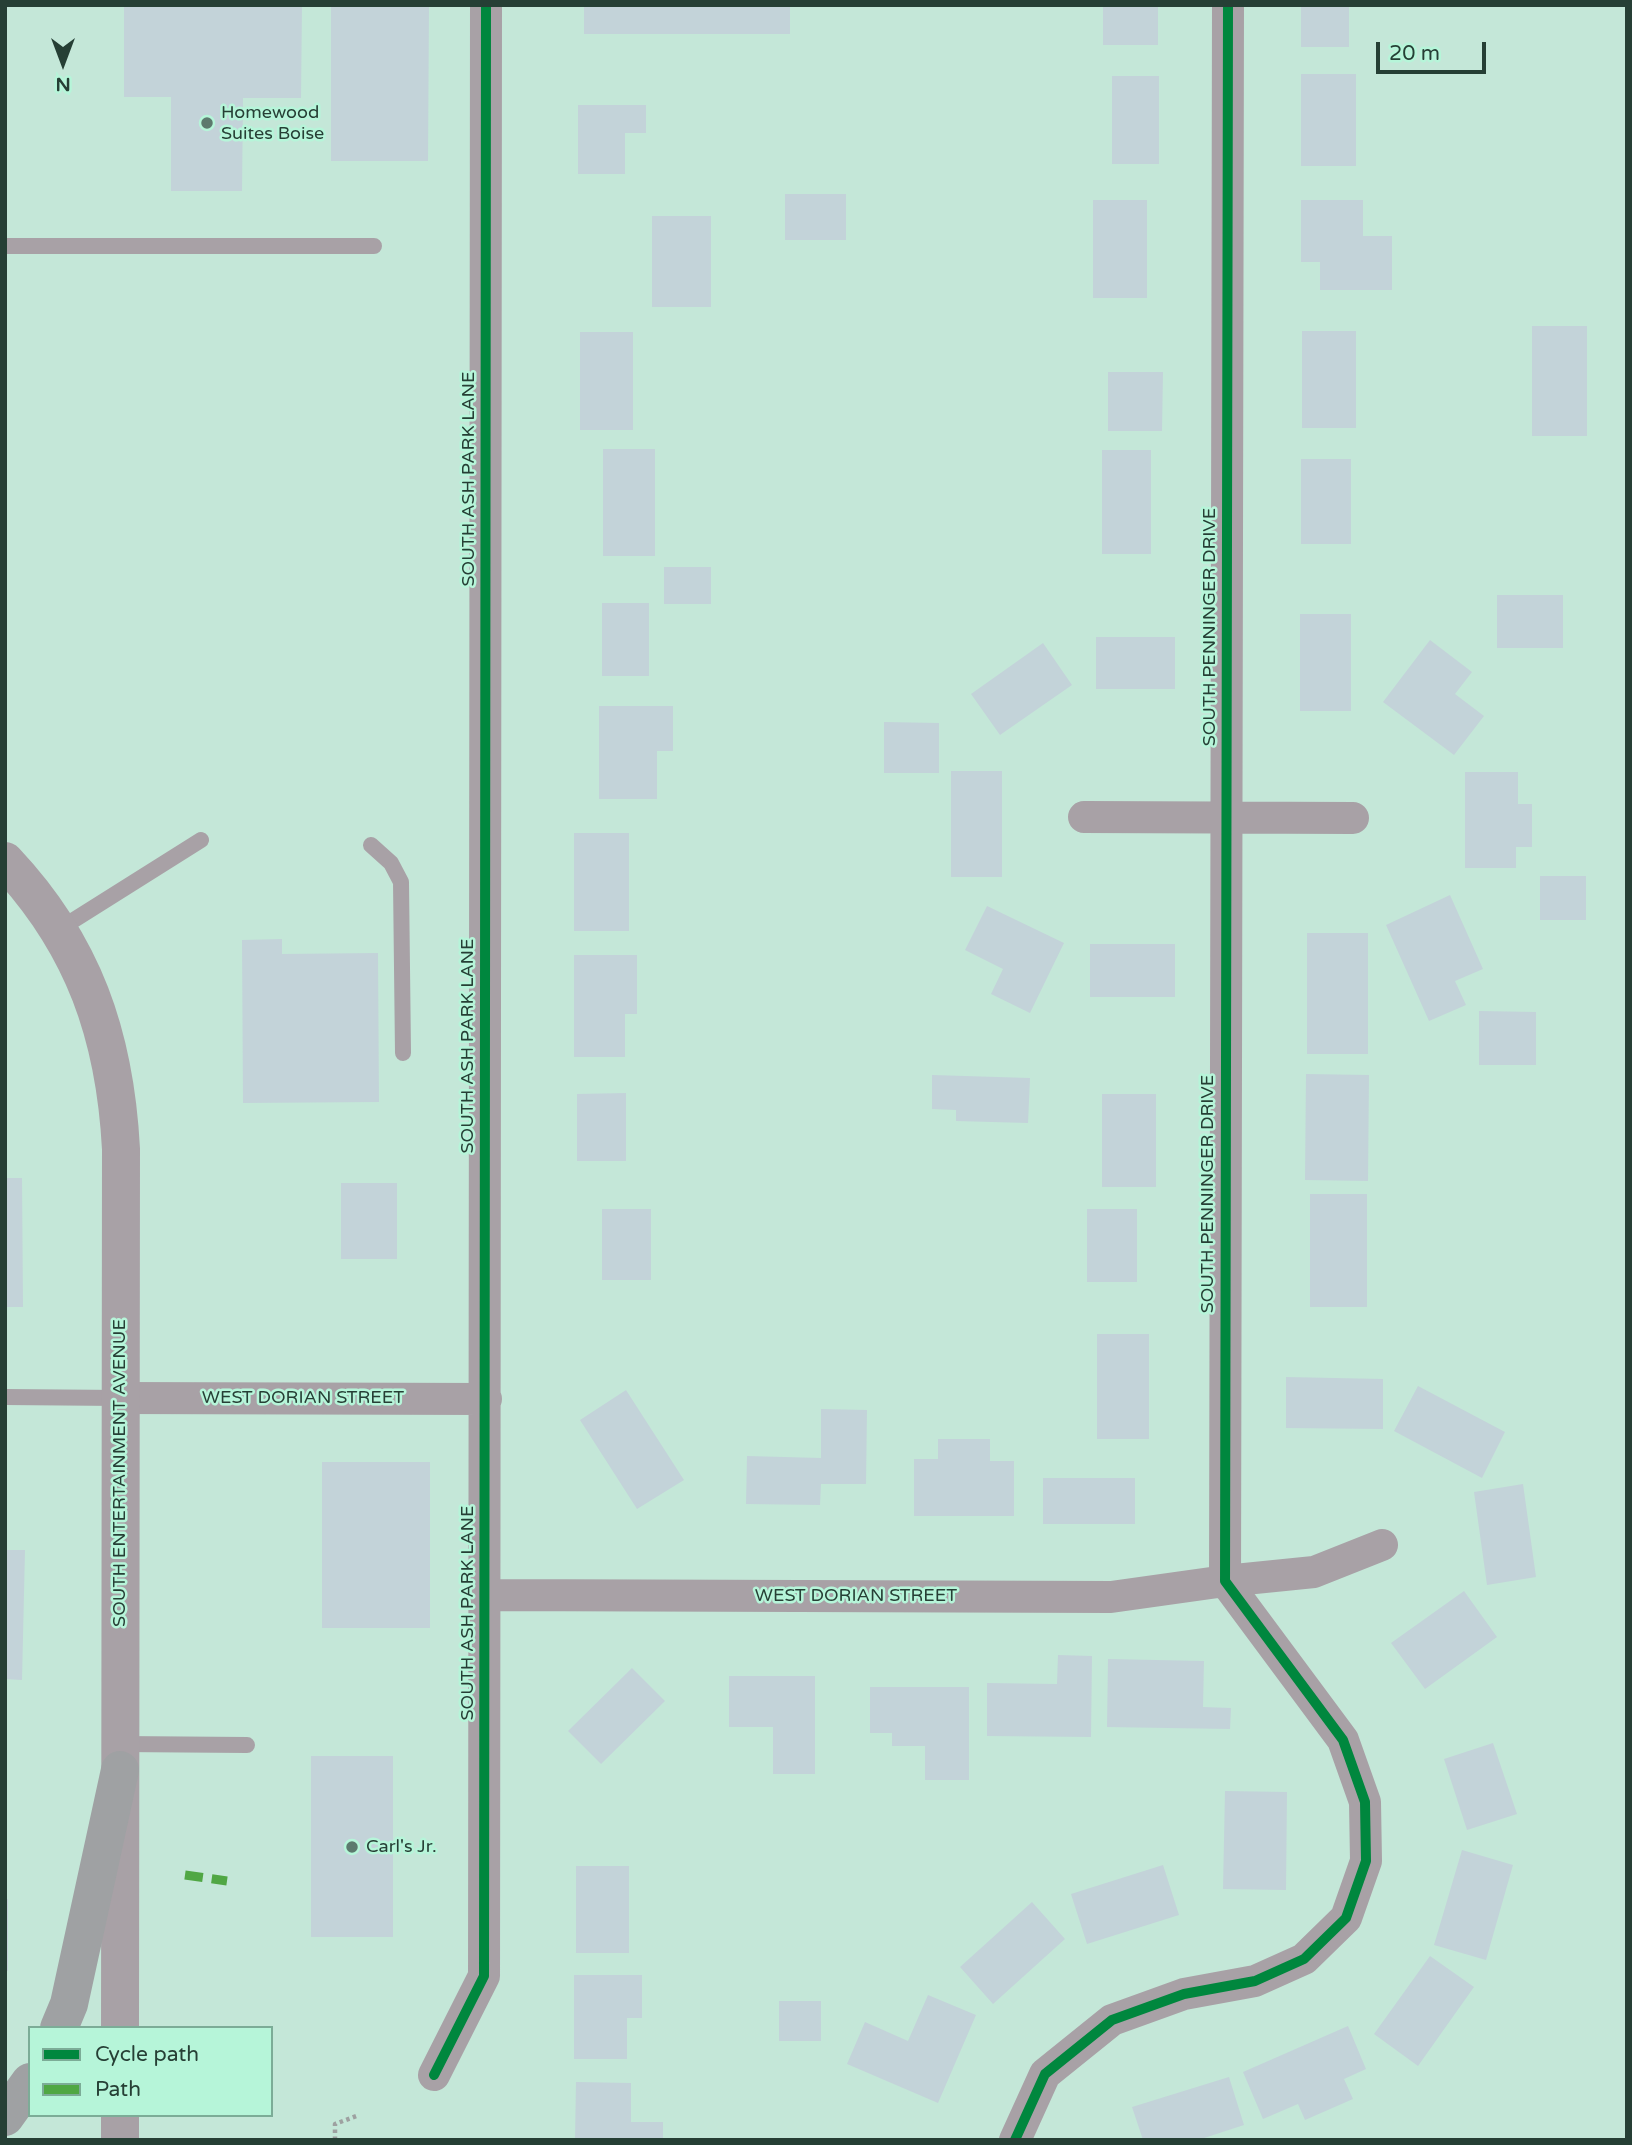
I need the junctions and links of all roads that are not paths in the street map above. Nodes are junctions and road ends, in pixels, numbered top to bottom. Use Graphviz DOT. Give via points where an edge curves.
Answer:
graph roads {
  1 [pos="486,5"];
  2 [pos="1228,5"];
  3 [pos="5,246"];
  4 [pos="374,246"];
  5 [pos="1227,816"];
  6 [pos="1084,817"];
  7 [pos="1353,818"];
  8 [pos="201,840"];
  9 [pos="371,845"];
  10 [pos="5,861"];
  11 [pos="58,929"];
  12 [pos="402,1053"];
  13 [pos="5,1397"];
  14 [pos="120,1398"];
  15 [pos="486,1399"];
  16 [pos="1382,1545"];
  17 [pos="1225,1581"];
  18 [pos="486,1595"];
  19 [pos="247,1745"];
  20 [pos="120,1757"];
  21 [pos="60,2026"];
  22 [pos="120,2026"];
  23 [pos="434,2075"];
  24 [pos="28,2085"];
  25 [pos="5,2117"];
  26 [pos="120,2117"];
  27 [pos="120,2140"];
  28 [pos="1015,2140"];
  1 -- 15 [label="street, SOUTH ASH PARK LANE"];
  2 -- 5 [label="street, SOUTH PENNINGER DRIVE"];
  3 -- 4 [label="lane"];
  5 -- 6 [label="street"];
  5 -- 7 [label="street"];
  5 -- 17 [label="street, SOUTH PENNINGER DRIVE"];
  8 -- 11 [label="lane"];
  9 -- 12 [label="lane" via="391,863 401,883"];
  10 -- 11 [label="street, SOUTH ENTERTAINMENT AVENUE"];
  11 -- 14 [label="street, SOUTH ENTERTAINMENT AVENUE" via="101,1020 119,1105"];
  13 -- 14 [label="lane"];
  14 -- 15 [label="street, WEST DORIAN STREET"];
  14 -- 20 [label="street, SOUTH ENTERTAINMENT AVENUE"];
  15 -- 18 [label="street, SOUTH ASH PARK LANE"];
  16 -- 17 [label="street" via="1314,1572"];
  17 -- 18 [label="street, WEST DORIAN STREET" via="1111,1597"];
  17 -- 28 [label="street" via="1343,1741 1365,1802 1366,1861 1346,1918 1304,1959 1255,1981 1184,1994 1112,2020 1045,2074"];
  18 -- 23 [label="street, SOUTH ASH PARK LANE" via="484,1976"];
  19 -- 20 [label="lane"];
  20 -- 21 [label="main road" via="69,2004"];
  20 -- 22 [label="street, SOUTH ENTERTAINMENT AVENUE"];
  24 -- 25 [label="main road"];
  26 -- 27 [label="street"];
}
